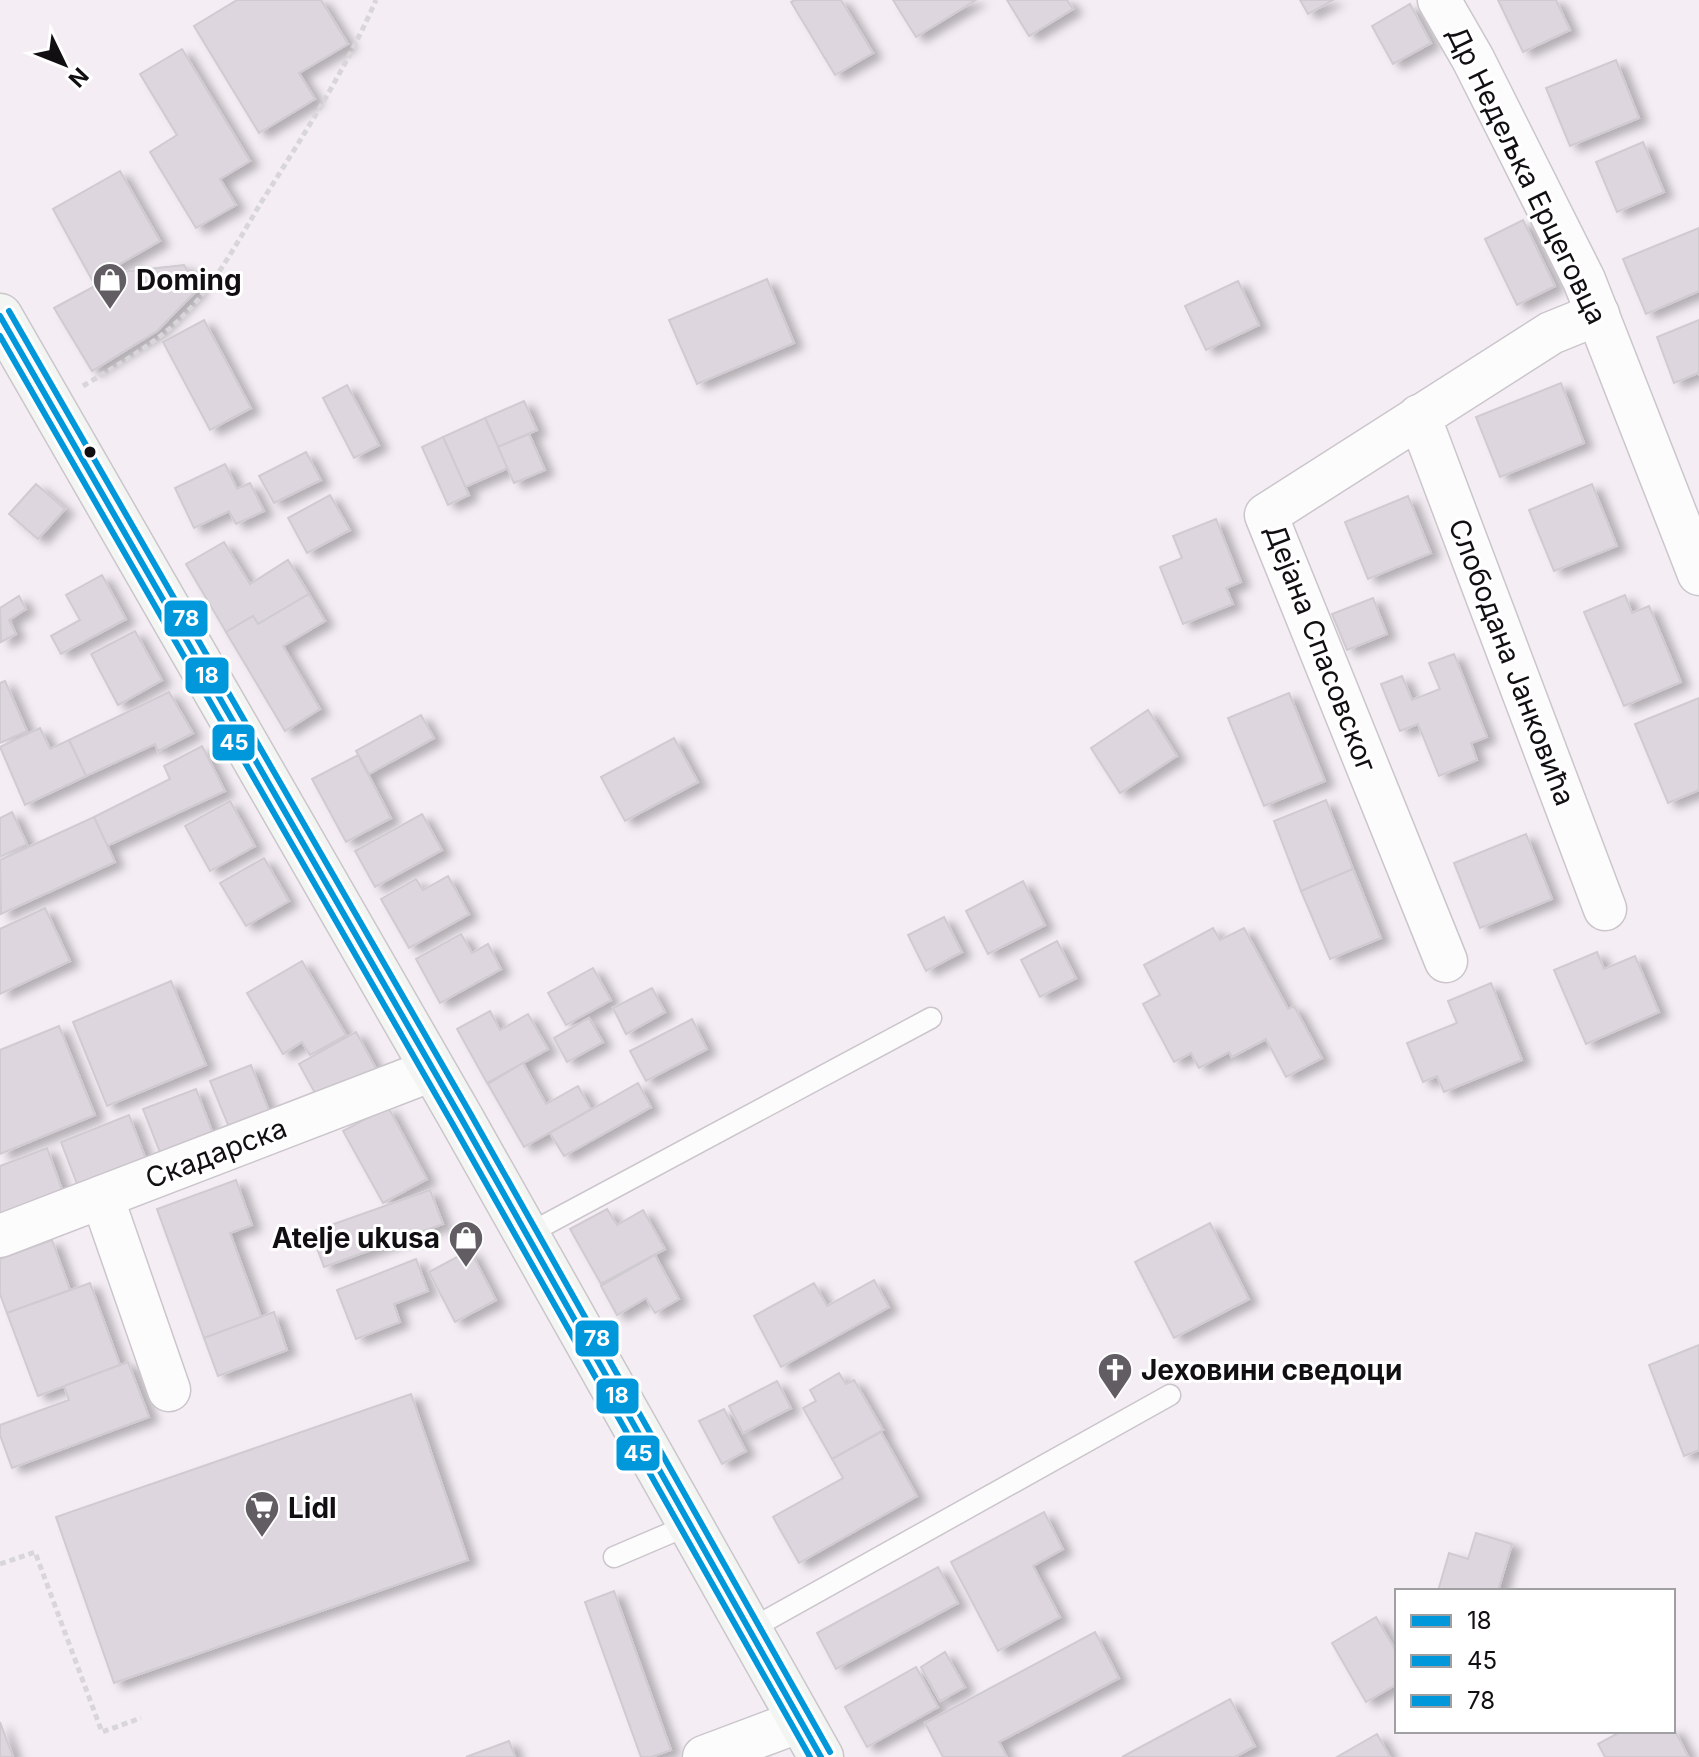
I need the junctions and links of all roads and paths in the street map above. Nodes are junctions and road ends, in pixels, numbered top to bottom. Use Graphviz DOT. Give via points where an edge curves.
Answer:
graph roads {
  1 [pos="376,0"];
  2 [pos="1439,0"];
  3 [pos="1598,314"];
  4 [pos="0,316"];
  5 [pos="52,405"];
  6 [pos="1419,416"];
  7 [pos="1699,574"];
  8 [pos="1605,909"];
  9 [pos="1446,961"];
  10 [pos="931,1018"];
  11 [pos="432,1070"];
  12 [pos="102,1197"];
  13 [pos="526,1235"];
  14 [pos="0,1236"];
  15 [pos="169,1390"];
  16 [pos="1170,1395"];
  17 [pos="689,1525"];
  18 [pos="614,1557"];
  19 [pos="0,1564"];
  20 [pos="749,1630"];
  21 [pos="141,1718"];
  22 [pos="811,1739"];
  23 [pos="704,1757"];
  1 -- 5 [label="path" via="354,50 212,283 187,313 144,349"];
  2 -- 3 [label="street, Др Недељка Ерцеговца"];
  3 -- 6 [label="street, Дејана Спасовског" via="1551,333"];
  3 -- 7 [label="street, Др Недељка Ерцеговца"];
  4 -- 5 [label="main road"];
  5 -- 11 [label="main road"];
  6 -- 8 [label="street, Слободана Јанковића"];
  6 -- 9 [label="street, Дејана Спасовског" via="1266,515"];
  10 -- 13 [label="lane"];
  11 -- 12 [label="street, Скадарска"];
  11 -- 13 [label="main road"];
  12 -- 14 [label="street, Скадарска"];
  12 -- 15 [label="street"];
  13 -- 17 [label="main road"];
  16 -- 20 [label="lane"];
  17 -- 18 [label="lane"];
  17 -- 20 [label="main road"];
  19 -- 21 [label="path" via="35,1552 102,1732"];
  20 -- 22 [label="main road"];
  22 -- 23 [label="street"];
}
